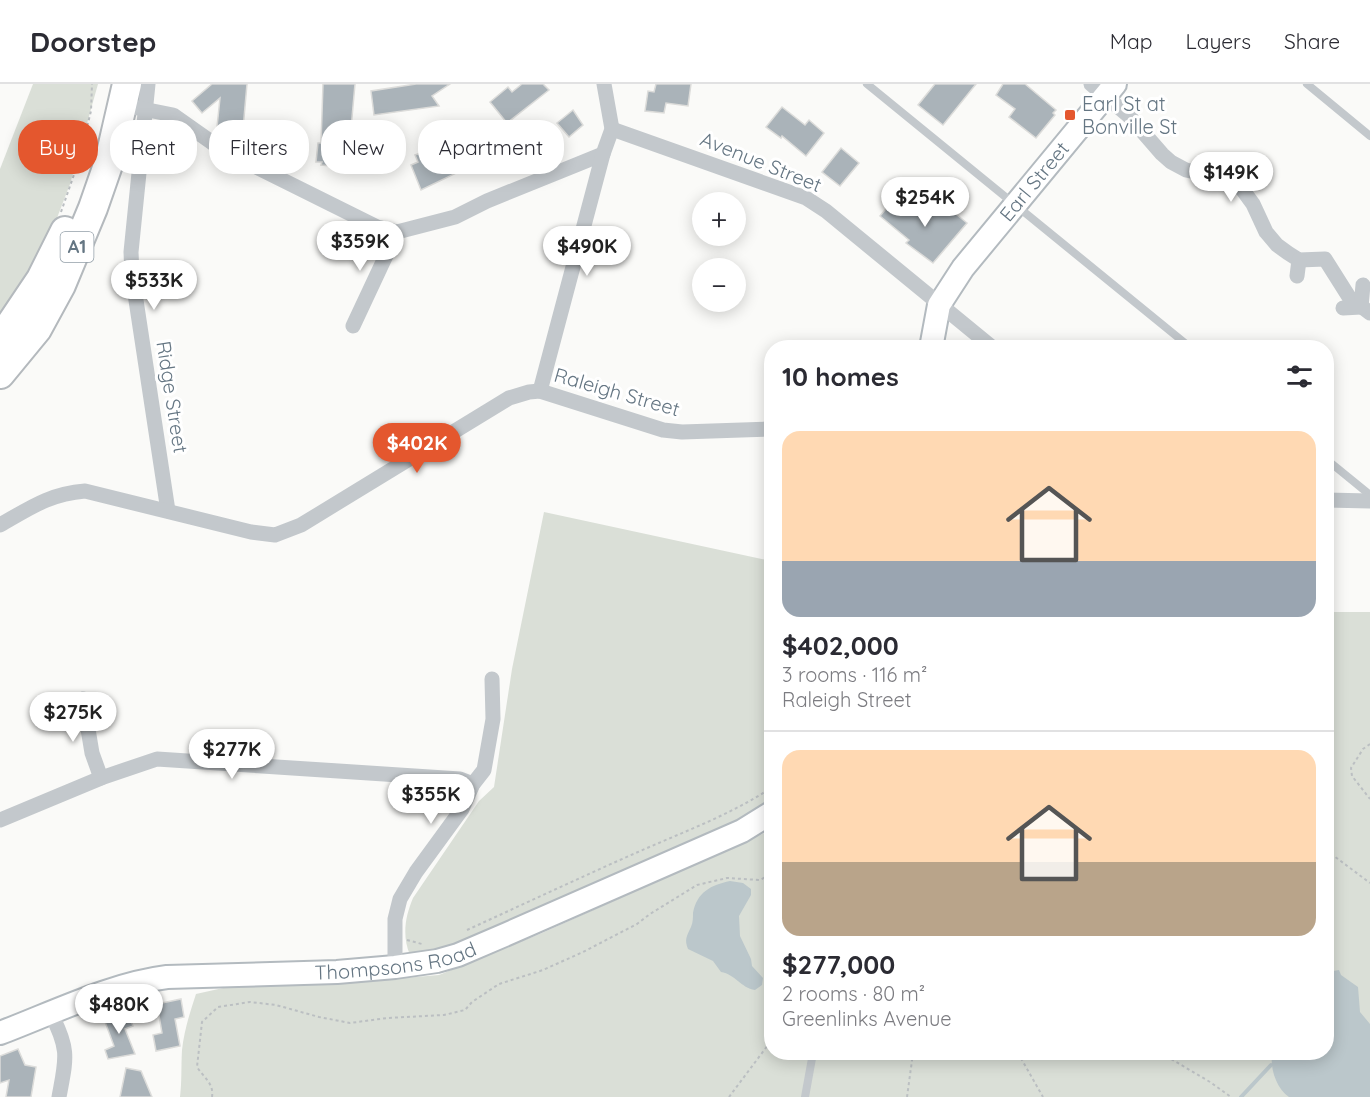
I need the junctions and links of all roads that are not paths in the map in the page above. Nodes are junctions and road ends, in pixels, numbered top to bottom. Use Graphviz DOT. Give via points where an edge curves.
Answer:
graph roads {
  1 [pos="148,84"];
  2 [pos="604,84"];
  3 [pos="867,84"];
  4 [pos="1307,84"];
  5 [pos="1104,88"];
  6 [pos="126,96"];
  7 [pos="612,129"];
  8 [pos="1370,136"];
  9 [pos="603,154"];
  10 [pos="1015,204"];
  11 [pos="397,232"];
  12 [pos="1299,260"];
  13 [pos="1297,276"];
  14 [pos="1363,285"];
  15 [pos="939,305"];
  16 [pos="1343,308"];
  17 [pos="1365,310"];
  18 [pos="353,326"];
  19 [pos="0,340"];
  20 [pos="932,340"];
  21 [pos="983,340"];
  22 [pos="1181,340"];
  23 [pos="0,374"];
  24 [pos="540,391"];
  25 [pos="764,429"];
  26 [pos="1334,466"];
  27 [pos="1370,495"];
  28 [pos="1334,500"];
  29 [pos="1370,501"];
  30 [pos="168,512"];
  31 [pos="0,525"];
  32 [pos="492,679"];
  33 [pos="83,699"];
  34 [pos="101,778"];
  35 [pos="473,784"];
  36 [pos="764,817"];
  37 [pos="0,820"];
  38 [pos="395,967"];
  39 [pos="51,1014"];
  40 [pos="0,1033"];
  41 [pos="812,1060"];
  42 [pos="59,1097"];
  43 [pos="805,1097"];
  1 -- 6 [label="street, Ridge Street"];
  2 -- 7 [label="street"];
  3 -- 10 [label="lane"];
  4 -- 8 [label="lane"];
  5 -- 10 [label="street, Earl Street"];
  5 -- 12 [label="street" via="1171,162 1186,170 1227,179 1242,189 1266,232"];
  6 -- 11 [label="street" via="173,116 224,151 377,227"];
  6 -- 19 [label="highway, A1" via="94,149 70,219 41,279"];
  6 -- 23 [label="highway, A1" via="109,162 61,285 38,329"];
  6 -- 30 [label="street, Ridge Street" via="132,274"];
  7 -- 9 [label="street"];
  7 -- 15 [label="street, Avenue Street" via="806,198"];
  9 -- 11 [label="street" via="455,217"];
  9 -- 24 [label="street"];
  10 -- 15 [label="street, Earl Street" via="963,268"];
  10 -- 22 [label="lane"];
  11 -- 18 [label="street"];
  12 -- 13 [label="street"];
  12 -- 17 [label="street" via="1325,259 1349,297"];
  14 -- 17 [label="street"];
  15 -- 20 [label="street, Earl Street"];
  15 -- 21 [label="street, Avenue Street"];
  16 -- 17 [label="street"];
  24 -- 25 [label="street, Raleigh Street" via="663,430"];
  24 -- 30 [label="street, Raleigh Street" via="509,399 301,525 275,535"];
  26 -- 27 [label="lane"];
  28 -- 29 [label="street"];
  30 -- 31 [label="street, Raleigh Street" via="85,491 44,500"];
  32 -- 35 [label="street" via="493,719 484,770"];
  33 -- 34 [label="street" via="92,753"];
  34 -- 35 [label="street" via="157,759 460,779"];
  34 -- 37 [label="street"];
  35 -- 38 [label="street" via="462,808 400,898 395,919"];
  36 -- 38 [label="street, Thompsons Road" via="742,831 458,955"];
  38 -- 39 [label="street, Thompsons Road" via="143,980"];
  39 -- 40 [label="street, Thompsons Road"];
  39 -- 42 [label="street" via="66,1058"];
  41 -- 43 [label="lane"];
}
